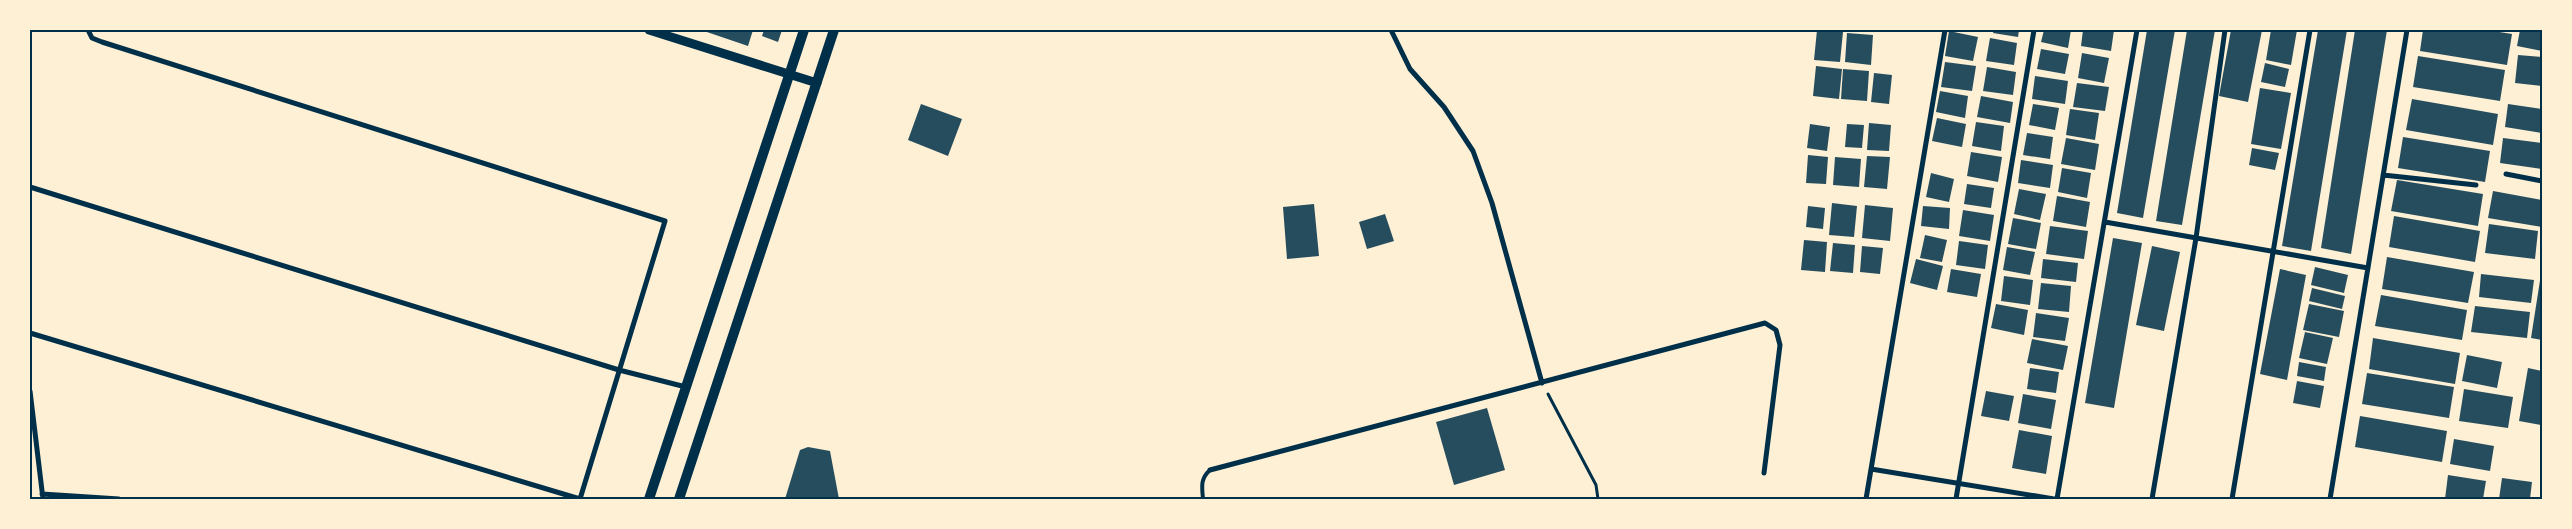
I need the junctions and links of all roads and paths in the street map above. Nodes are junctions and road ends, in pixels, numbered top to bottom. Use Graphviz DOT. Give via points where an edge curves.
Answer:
graph roads {
  1 [pos="88,30"];
  2 [pos="650,30"];
  3 [pos="804,30"];
  4 [pos="834,30"];
  5 [pos="1391,30"];
  6 [pos="1945,30"];
  7 [pos="2034,30"];
  8 [pos="2137,30"];
  9 [pos="2226,30"];
  10 [pos="2310,30"];
  11 [pos="2407,30"];
  12 [pos="789,75"];
  13 [pos="817,83"];
  14 [pos="2506,174"];
  15 [pos="2383,175"];
  16 [pos="2542,181"];
  17 [pos="2476,185"];
  18 [pos="30,187"];
  19 [pos="2105,222"];
  20 [pos="2196,238"];
  21 [pos="2273,251"];
  22 [pos="2368,268"];
  23 [pos="30,333"];
  24 [pos="619,370"];
  25 [pos="1542,383"];
  26 [pos="686,387"];
  27 [pos="30,392"];
  28 [pos="1871,469"];
  29 [pos="1210,470"];
  30 [pos="1764,473"];
  31 [pos="1958,484"];
  32 [pos="42,497"];
  33 [pos="119,499"];
  34 [pos="649,499"];
  35 [pos="680,499"];
  36 [pos="1203,499"];
  37 [pos="1598,499"];
  38 [pos="1866,499"];
  39 [pos="1956,499"];
  40 [pos="2056,499"];
  41 [pos="2152,499"];
  42 [pos="2232,499"];
  43 [pos="2330,499"];
  1 -- 24 [label="street" via="92,38 102,42 664,221"];
  2 -- 12 [label="street"];
  3 -- 12 [label="main road"];
  4 -- 13 [label="main road"];
  5 -- 25 [label="street" via="1410,68 1444,107 1473,151 1492,203"];
  6 -- 28 [label="street"];
  7 -- 31 [label="street"];
  8 -- 19 [label="street"];
  9 -- 20 [label="street"];
  10 -- 21 [label="street"];
  11 -- 15 [label="street"];
  12 -- 13 [label="street"];
  12 -- 26 [label="main road"];
  13 -- 35 [label="main road"];
  14 -- 16 [label="street"];
  15 -- 17 [label="street"];
  15 -- 22 [label="street"];
  18 -- 24 [label="street"];
  19 -- 20 [label="street"];
  19 -- 40 [label="street"];
  20 -- 21 [label="street"];
  20 -- 41 [label="street"];
  21 -- 22 [label="street"];
  21 -- 42 [label="street"];
  22 -- 43 [label="street"];
  23 -- 24 [label="street" via="580,499"];
  24 -- 26 [label="street"];
  25 -- 29 [label="street"];
  25 -- 30 [label="street" via="1765,323 1776,330 1780,345"];
  25 -- 37 [label="path" via="1596,485"];
  26 -- 34 [label="main road"];
  27 -- 32 [label="street"];
  28 -- 31 [label="street"];
  28 -- 38 [label="street"];
  29 -- 36 [label="lane" via="1201,485"];
  31 -- 39 [label="street"];
  31 -- 40 [label="street"];
  32 -- 33 [label="street"];
}
